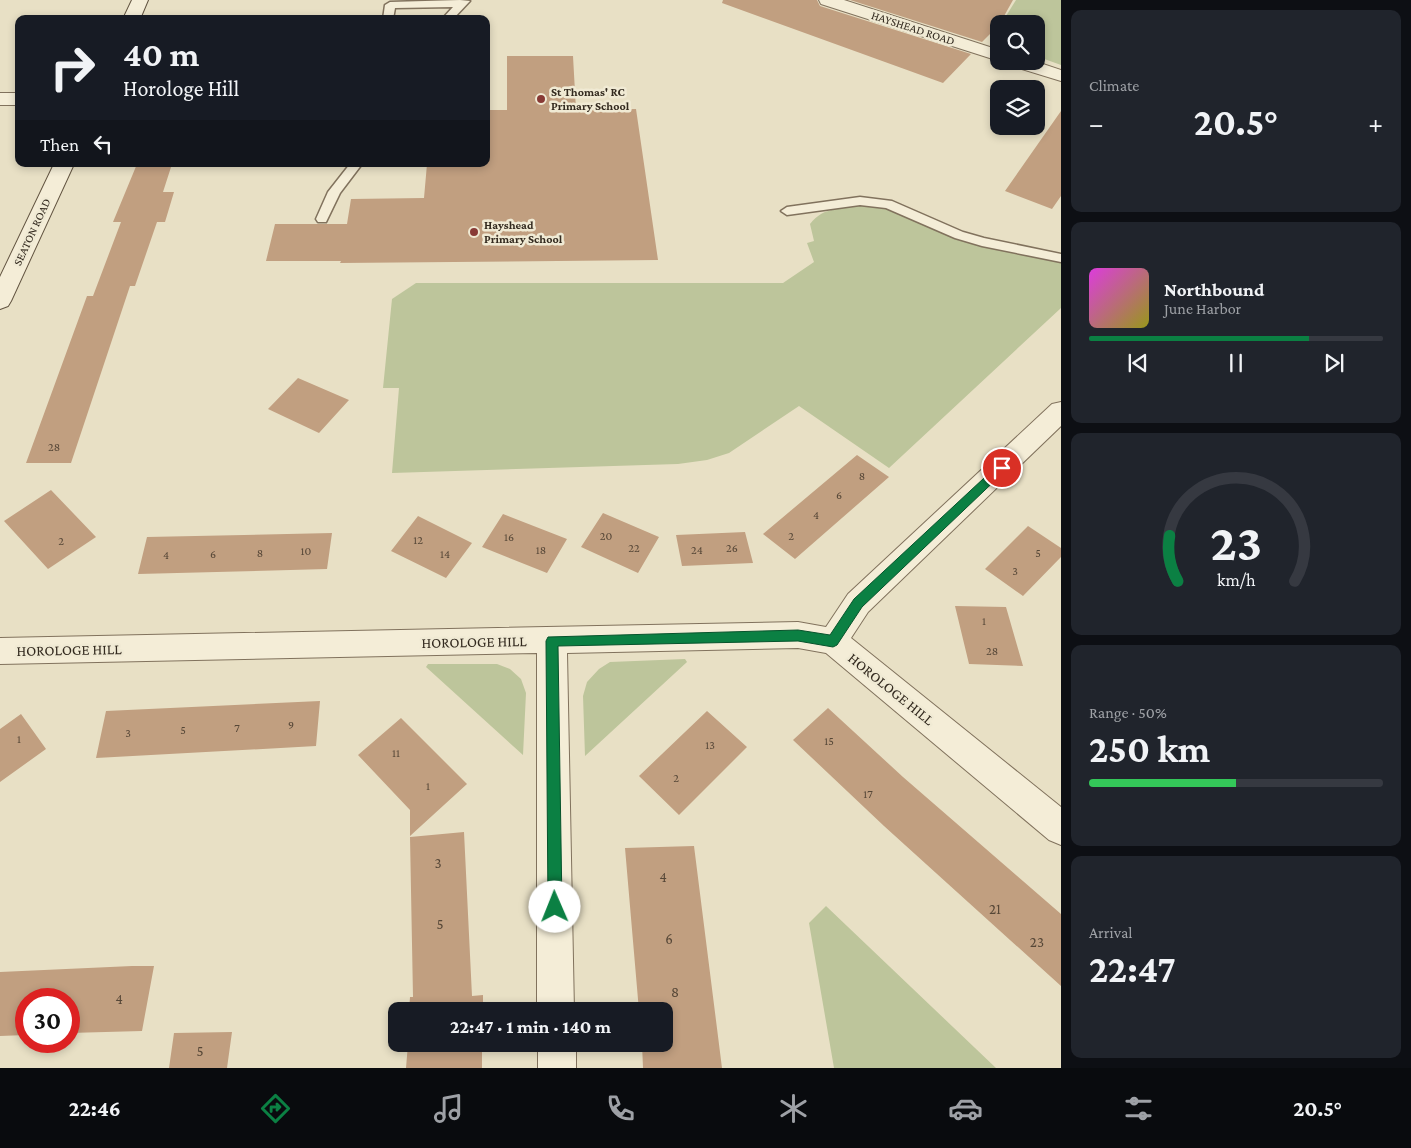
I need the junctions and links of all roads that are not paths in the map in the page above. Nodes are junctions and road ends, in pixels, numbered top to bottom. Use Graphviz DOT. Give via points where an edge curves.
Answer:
graph roads {
  1 [pos="140,0"];
  2 [pos="827,0"];
  3 [pos="464,2"];
  4 [pos="133,15"];
  5 [pos="389,15"];
  6 [pos="451,15"];
  7 [pos="990,53"];
  8 [pos="1042,70"];
  9 [pos="1061,76"];
  10 [pos="0,99"];
  11 [pos="15,99"];
  12 [pos="63,167"];
  13 [pos="354,167"];
  14 [pos="787,211"];
  15 [pos="322,219"];
  16 [pos="1061,258"];
  17 [pos="0,301"];
  18 [pos="1061,411"];
  19 [pos="1051,436"];
  20 [pos="552,641"];
  21 [pos="833,641"];
  22 [pos="0,651"];
  23 [pos="1061,828"];
  24 [pos="556,1002"];
  25 [pos="556,1052"];
  26 [pos="557,1068"];
  1 -- 4 [label="street"];
  2 -- 7 [label="street, HAYSHEAD ROAD"];
  3 -- 5 [label="lane" via="390,5"];
  3 -- 6 [label="lane"];
  8 -- 9 [label="street"];
  10 -- 11 [label="street"];
  12 -- 17 [label="street, SEATON ROAD"];
  13 -- 15 [label="lane" via="334,192"];
  14 -- 16 [label="lane" via="860,201 888,204 959,235"];
  18 -- 19 [label="street"];
  19 -- 21 [label="street" via="858,603"];
  20 -- 21 [label="street, HOROLOGE HILL" via="798,635"];
  20 -- 22 [label="street, HOROLOGE HILL"];
  20 -- 24 [label="street"];
  21 -- 23 [label="street, HOROLOGE HILL"];
  25 -- 26 [label="street"];
}
